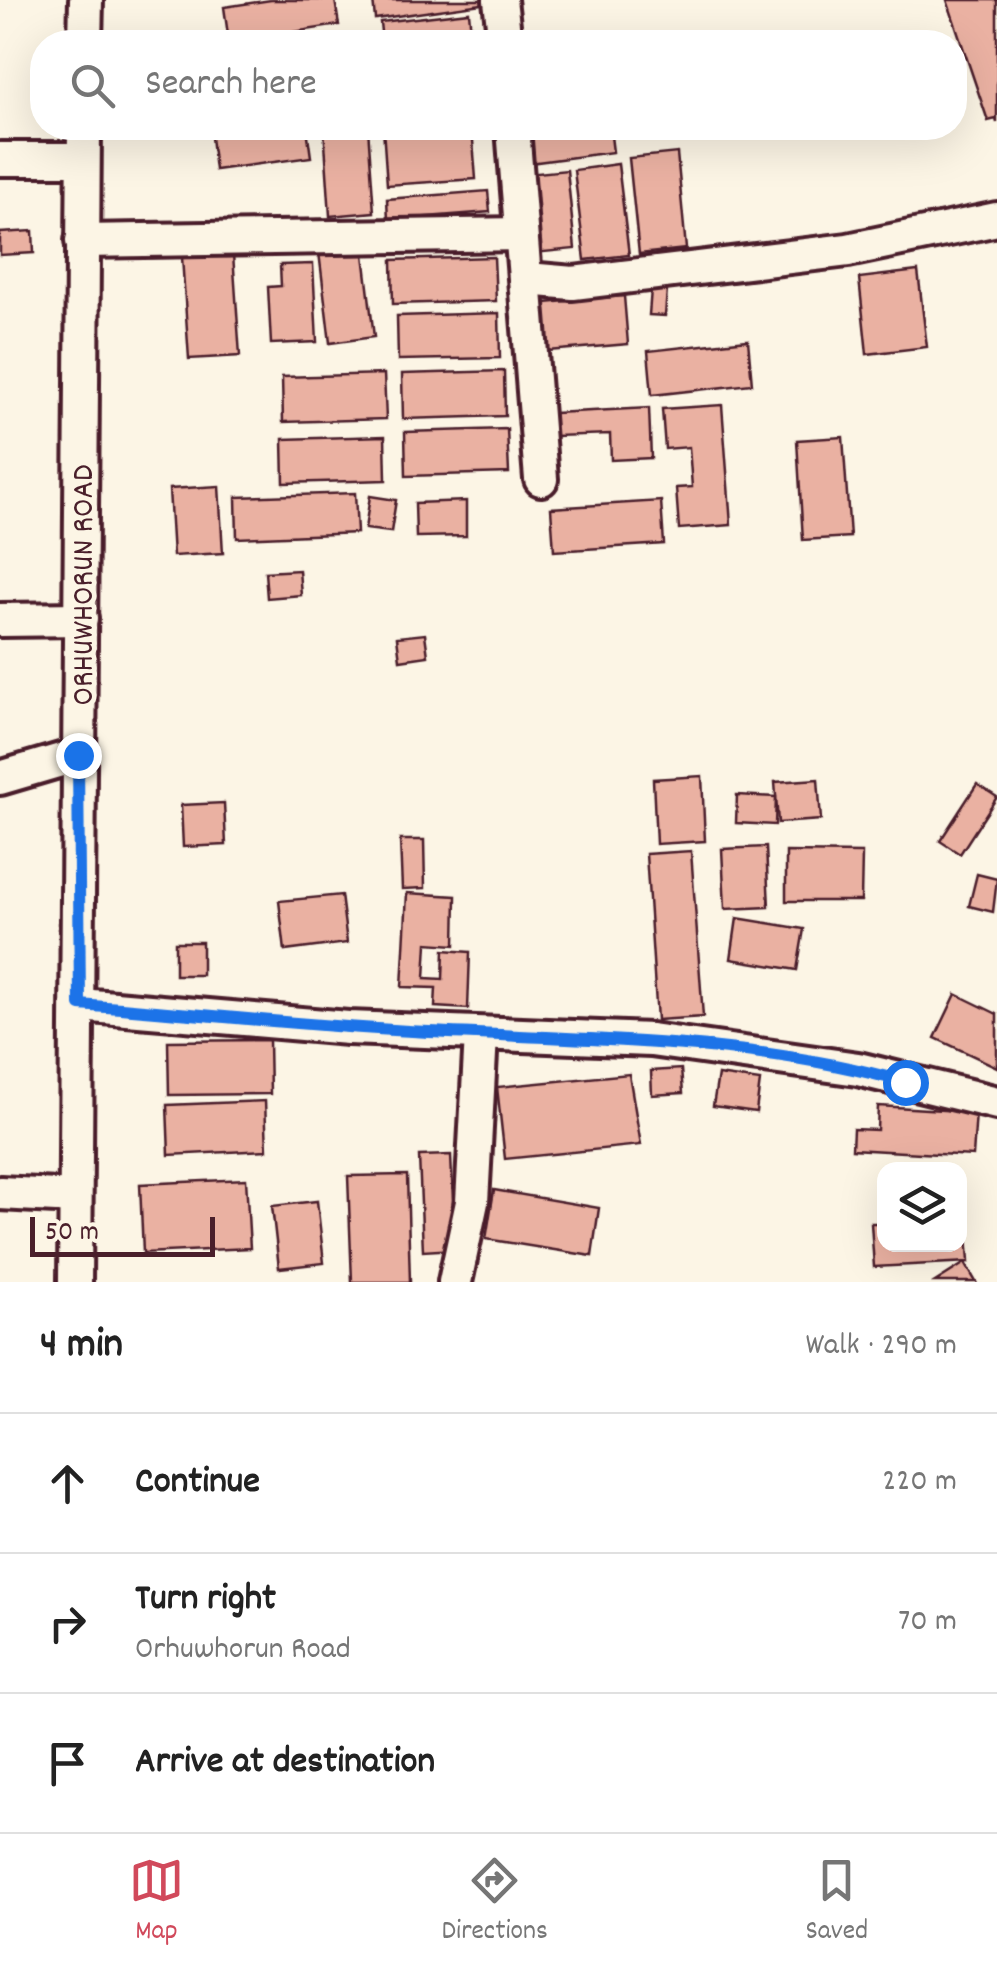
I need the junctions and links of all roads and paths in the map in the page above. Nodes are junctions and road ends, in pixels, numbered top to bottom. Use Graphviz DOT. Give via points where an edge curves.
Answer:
graph roads {
  1 [pos="86,0"];
  2 [pos="500,0"];
  3 [pos="86,30"];
  4 [pos="503,30"];
  5 [pos="515,140"];
  6 [pos="84,143"];
  7 [pos="0,160"];
  8 [pos="997,219"];
  9 [pos="521,234"];
  10 [pos="82,240"];
  11 [pos="527,279"];
  12 [pos="541,479"];
  13 [pos="81,619"];
  14 [pos="0,620"];
  15 [pos="78,755"];
  16 [pos="0,778"];
  17 [pos="80,1005"];
  18 [pos="480,1035"];
  19 [pos="997,1104"];
  20 [pos="0,1193"];
  21 [pos="75,1196"];
  22 [pos="75,1282"];
  23 [pos="455,1282"];
  1 -- 3 [label="street"];
  2 -- 4 [label="street"];
  5 -- 9 [label="street"];
  6 -- 7 [label="street"];
  6 -- 10 [label="street, ORHUWHORUN ROAD"];
  8 -- 11 [label="street" via="848,250 573,283"];
  9 -- 10 [label="street"];
  9 -- 11 [label="street"];
  10 -- 13 [label="street, ORHUWHORUN ROAD"];
  11 -- 12 [label="street"];
  13 -- 14 [label="street"];
  13 -- 15 [label="street, ORHUWHORUN ROAD"];
  15 -- 16 [label="street"];
  15 -- 17 [label="street, ORHUWHORUN ROAD"];
  17 -- 18 [label="street"];
  17 -- 21 [label="street, ORHUWHORUN ROAD"];
  18 -- 19 [label="street" via="651,1040 767,1054"];
  18 -- 23 [label="street" via="472,1202"];
  20 -- 21 [label="street"];
  21 -- 22 [label="street, ORHUWHORUN ROAD"];
}
